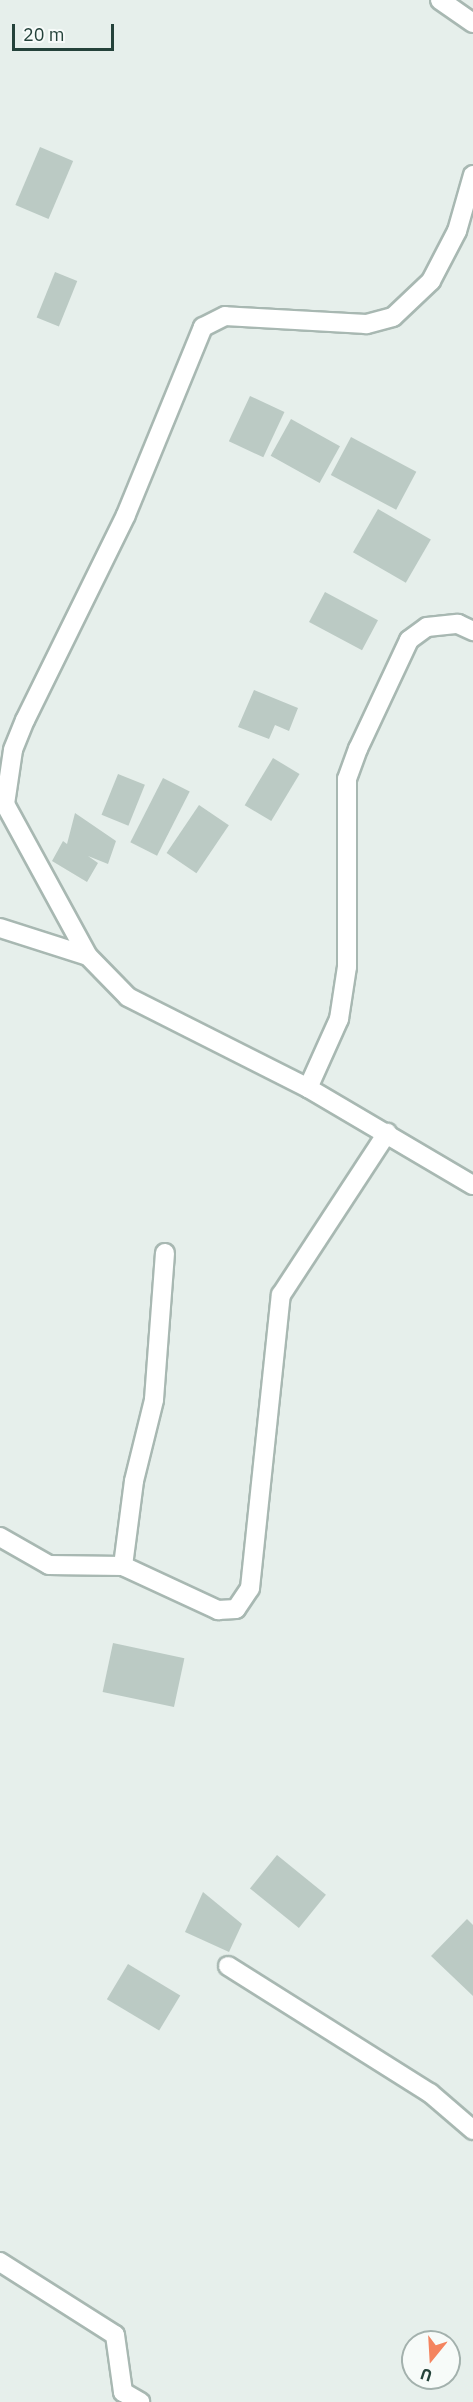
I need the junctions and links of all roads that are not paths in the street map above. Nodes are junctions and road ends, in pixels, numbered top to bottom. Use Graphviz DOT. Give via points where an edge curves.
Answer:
graph roads {
  1 [pos="440,0"];
  2 [pos="473,23"];
  3 [pos="473,175"];
  4 [pos="473,631"];
  5 [pos="0,928"];
  6 [pos="88,956"];
  7 [pos="308,1088"];
  8 [pos="387,1133"];
  9 [pos="473,1185"];
  10 [pos="165,1253"];
  11 [pos="0,1537"];
  12 [pos="123,1566"];
  13 [pos="228,1966"];
  14 [pos="473,2130"];
  15 [pos="0,2262"];
  16 [pos="140,2402"];
  1 -- 2 [label="street"];
  3 -- 6 [label="street" via="457,231 431,282 393,317 366,324 225,316 204,327 194,341 126,515 25,720 6,785 5,804"];
  4 -- 7 [label="street" via="458,624 427,627 409,640 347,779 345,978 339,1019"];
  5 -- 6 [label="street"];
  6 -- 7 [label="street" via="128,997"];
  7 -- 8 [label="street"];
  8 -- 9 [label="street"];
  8 -- 12 [label="street" via="281,1295 246,1600 236,1609 218,1610"];
  10 -- 12 [label="street" via="154,1400 134,1481"];
  11 -- 12 [label="street" via="49,1565"];
  13 -- 14 [label="street" via="430,2093"];
  15 -- 16 [label="street" via="115,2336 123,2392"];
}
